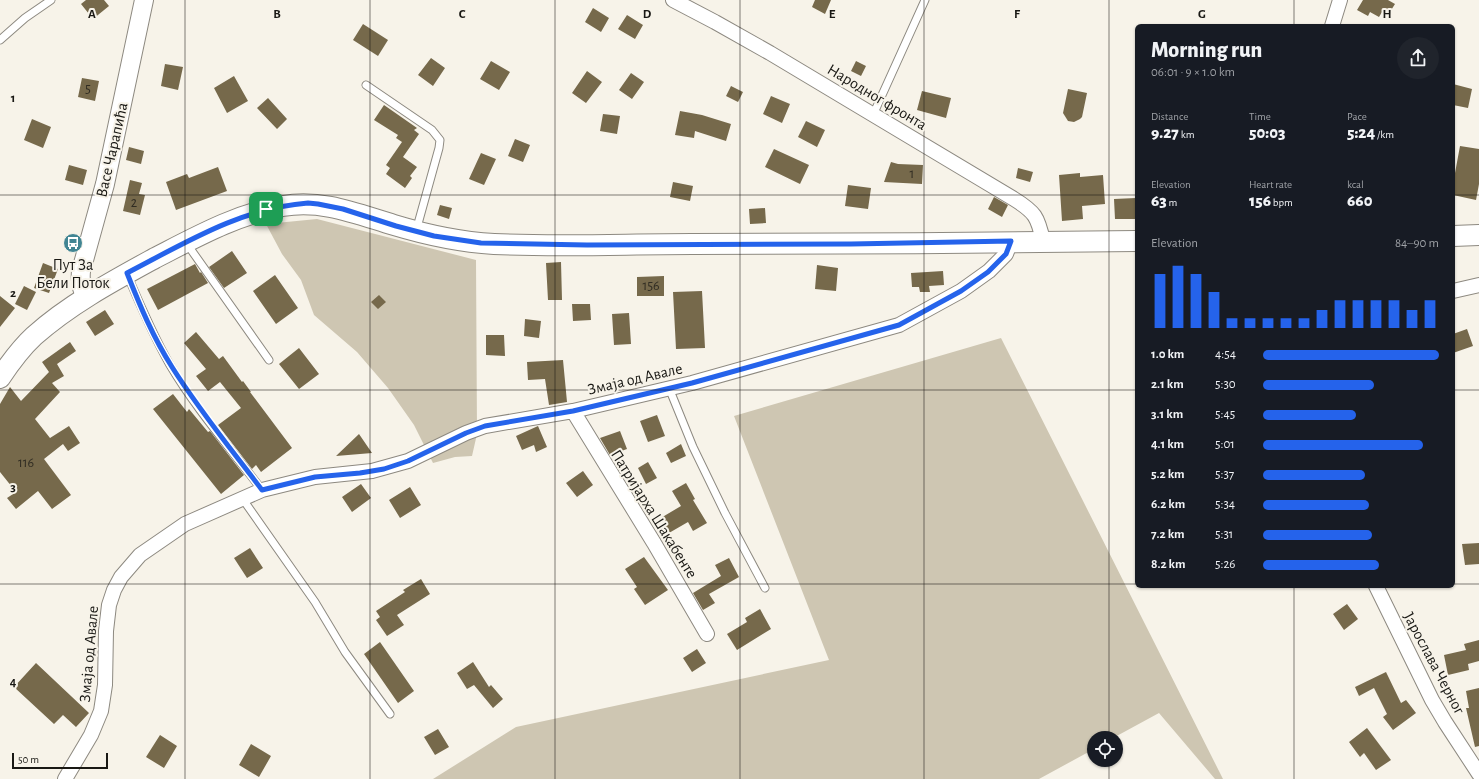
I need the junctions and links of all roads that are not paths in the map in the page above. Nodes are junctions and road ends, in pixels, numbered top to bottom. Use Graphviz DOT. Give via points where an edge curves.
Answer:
graph roads {
  1 [pos="51,0"];
  2 [pos="144,0"];
  3 [pos="673,0"];
  4 [pos="925,0"];
  5 [pos="1340,0"];
  6 [pos="1333,24"];
  7 [pos="0,40"];
  8 [pos="366,85"];
  9 [pos="873,115"];
  10 [pos="416,231"];
  11 [pos="1479,235"];
  12 [pos="1455,236"];
  13 [pos="1011,241"];
  14 [pos="1043,241"];
  15 [pos="1135,241"];
  16 [pos="186,242"];
  17 [pos="127,273"];
  18 [pos="1479,284"];
  19 [pos="1455,290"];
  20 [pos="86,298"];
  21 [pos="269,360"];
  22 [pos="0,378"];
  23 [pos="669,388"];
  24 [pos="573,411"];
  25 [pos="262,490"];
  26 [pos="242,498"];
  27 [pos="765,588"];
  28 [pos="1377,588"];
  29 [pos="707,634"];
  30 [pos="390,714"];
  31 [pos="1479,774"];
  32 [pos="65,779"];
  1 -- 7 [label="lane"];
  2 -- 20 [label="street, Васе Чарапића" via="105,184 84,255 80,280"];
  3 -- 9 [label="street, Народног фронта"];
  4 -- 9 [label="lane"];
  5 -- 6 [label="street"];
  8 -- 10 [label="lane" via="432,130 440,140"];
  9 -- 14 [label="street, Народног фронта" via="1029,209 1040,227"];
  10 -- 13 [label="main road" via="452,239 517,245"];
  10 -- 16 [label="main road" via="343,209 308,203 256,212"];
  11 -- 12 [label="main road"];
  13 -- 14 [label="main road"];
  13 -- 23 [label="street, Змаја од Авале" via="1006,254 988,272 961,291 899,325"];
  14 -- 15 [label="main road"];
  16 -- 17 [label="main road"];
  16 -- 21 [label="lane"];
  17 -- 20 [label="main road"];
  17 -- 25 [label="lane" via="143,313 171,366 197,406"];
  18 -- 19 [label="street"];
  20 -- 22 [label="main road" via="31,339"];
  23 -- 24 [label="street, Змаја од Авале"];
  23 -- 27 [label="lane" via="693,447"];
  24 -- 25 [label="street, Змаја од Авале" via="485,426 408,461 384,469 315,477"];
  24 -- 29 [label="street, Патријарха Шакабенте"];
  25 -- 26 [label="street, Змаја од Авале"];
  26 -- 30 [label="lane" via="315,602 345,652"];
  26 -- 32 [label="street, Змаја од Авале" via="185,524 140,555 121,577 109,605 105,685 101,711 91,735"];
  28 -- 31 [label="street, Јарослава Черног" via="1432,700"];
}
